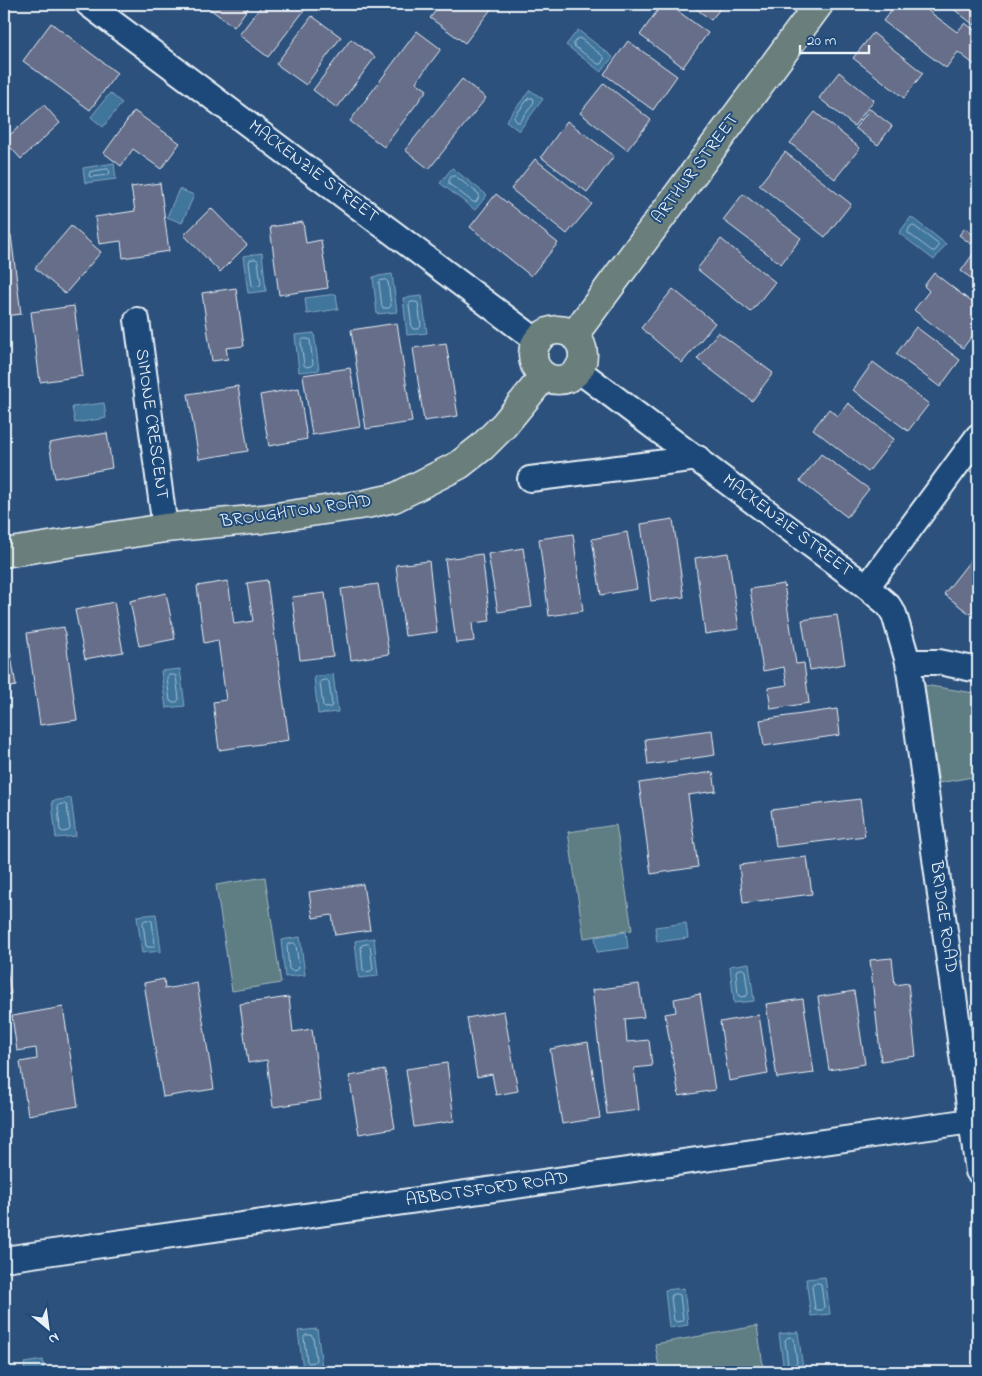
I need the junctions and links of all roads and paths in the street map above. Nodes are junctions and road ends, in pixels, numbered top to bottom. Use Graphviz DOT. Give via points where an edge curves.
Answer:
graph roads {
  1 [pos="88,4"];
  2 [pos="820,4"];
  3 [pos="137,320"];
  4 [pos="574,335"];
  5 [pos="537,341"];
  6 [pos="578,370"];
  7 [pos="544,376"];
  8 [pos="978,436"];
  9 [pos="698,458"];
  10 [pos="530,479"];
  11 [pos="165,528"];
  12 [pos="4,553"];
  13 [pos="867,587"];
  14 [pos="908,662"];
  15 [pos="978,670"];
  16 [pos="971,1121"];
  17 [pos="978,1171"];
  18 [pos="4,1259"];
  1 -- 5 [label="street, MACKENZIE STREET"];
  2 -- 4 [label="main road, ARTHUR STREET"];
  3 -- 11 [label="street, SIMONE CRESCENT"];
  4 -- 5 [label="main road" via="554,330"];
  4 -- 6 [label="main road" via="583,356"];
  5 -- 7 [label="main road" via="534,364"];
  6 -- 7 [label="main road" via="558,380"];
  6 -- 9 [label="street, MACKENZIE STREET"];
  7 -- 11 [label="main road, BROUGHTON ROAD" via="482,447 459,465 394,498 262,519"];
  8 -- 13 [label="street"];
  9 -- 10 [label="street"];
  9 -- 13 [label="street, MACKENZIE STREET"];
  11 -- 12 [label="main road, BROUGHTON ROAD"];
  13 -- 14 [label="street, MACKENZIE STREET" via="894,614"];
  14 -- 15 [label="street" via="942,663"];
  14 -- 16 [label="street, BRIDGE ROAD"];
  16 -- 17 [label="street, BRIDGE ROAD"];
  16 -- 18 [label="street, ABBOTSFORD ROAD"];
}
